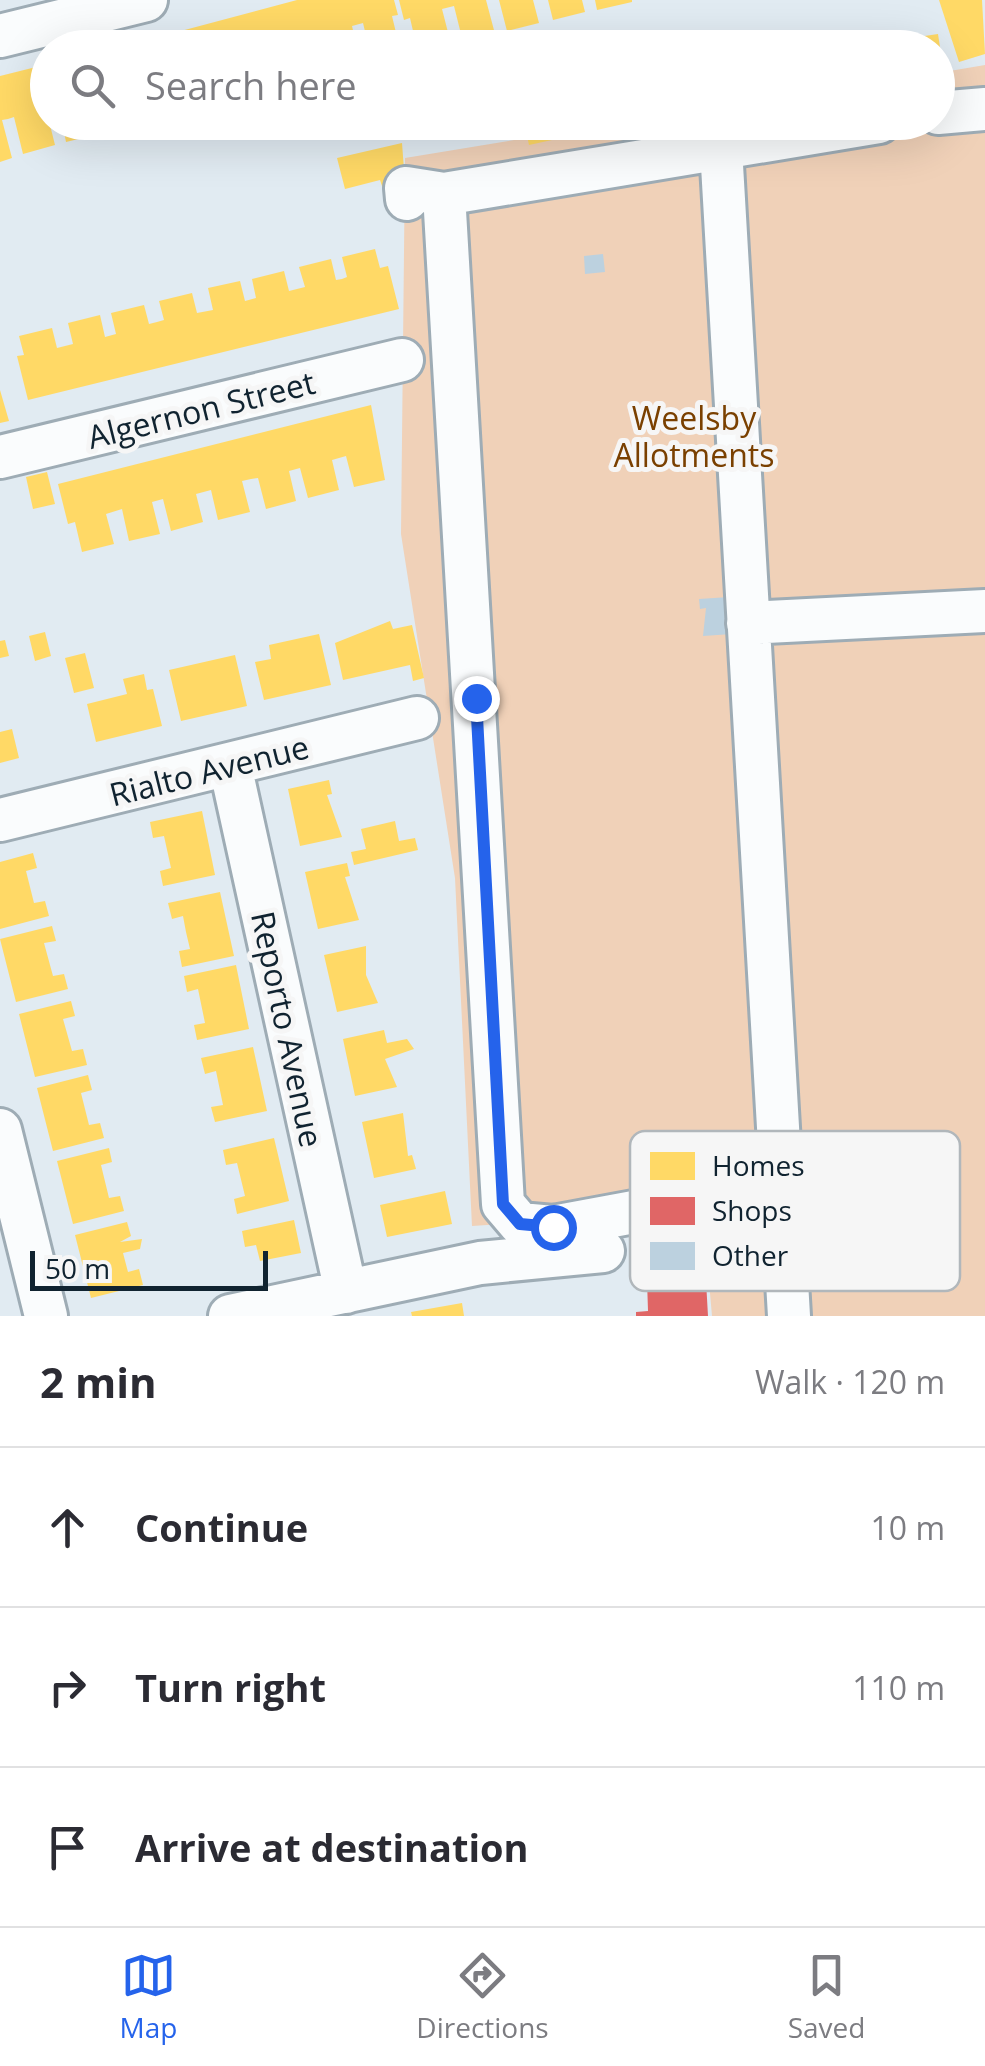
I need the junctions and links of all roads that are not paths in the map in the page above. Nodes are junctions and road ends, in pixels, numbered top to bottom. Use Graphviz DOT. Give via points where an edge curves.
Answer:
graph roads {
  1 [pos="146,0"];
  2 [pos="0,36"];
  3 [pos="985,109"];
  4 [pos="955,112"];
  5 [pos="770,140"];
  6 [pos="721,148"];
  7 [pos="402,360"];
  8 [pos="0,457"];
  9 [pos="985,611"];
  10 [pos="748,623"];
  11 [pos="417,718"];
  12 [pos="230,765"];
  13 [pos="0,820"];
  14 [pos="0,1130"];
  15 [pos="776,1131"];
  16 [pos="630,1212"];
  17 [pos="603,1250"];
  18 [pos="787,1291"];
  19 [pos="346,1292"];
  20 [pos="46,1316"];
  21 [pos="230,1316"];
  22 [pos="789,1316"];
  1 -- 2 [label="street"];
  3 -- 4 [label="street"];
  5 -- 6 [label="street"];
  6 -- 10 [label="street"];
  6 -- 16 [label="street" via="426,196 503,1204 520,1224 553,1227"];
  7 -- 8 [label="street, Algernon Street"];
  9 -- 10 [label="street"];
  10 -- 15 [label="street"];
  11 -- 12 [label="street, Rialto Avenue"];
  12 -- 13 [label="street, Rialto Avenue"];
  12 -- 19 [label="street, Reporto Avenue"];
  14 -- 20 [label="street"];
  17 -- 19 [label="street" via="480,1263"];
  18 -- 22 [label="street"];
  19 -- 21 [label="street"];
}
